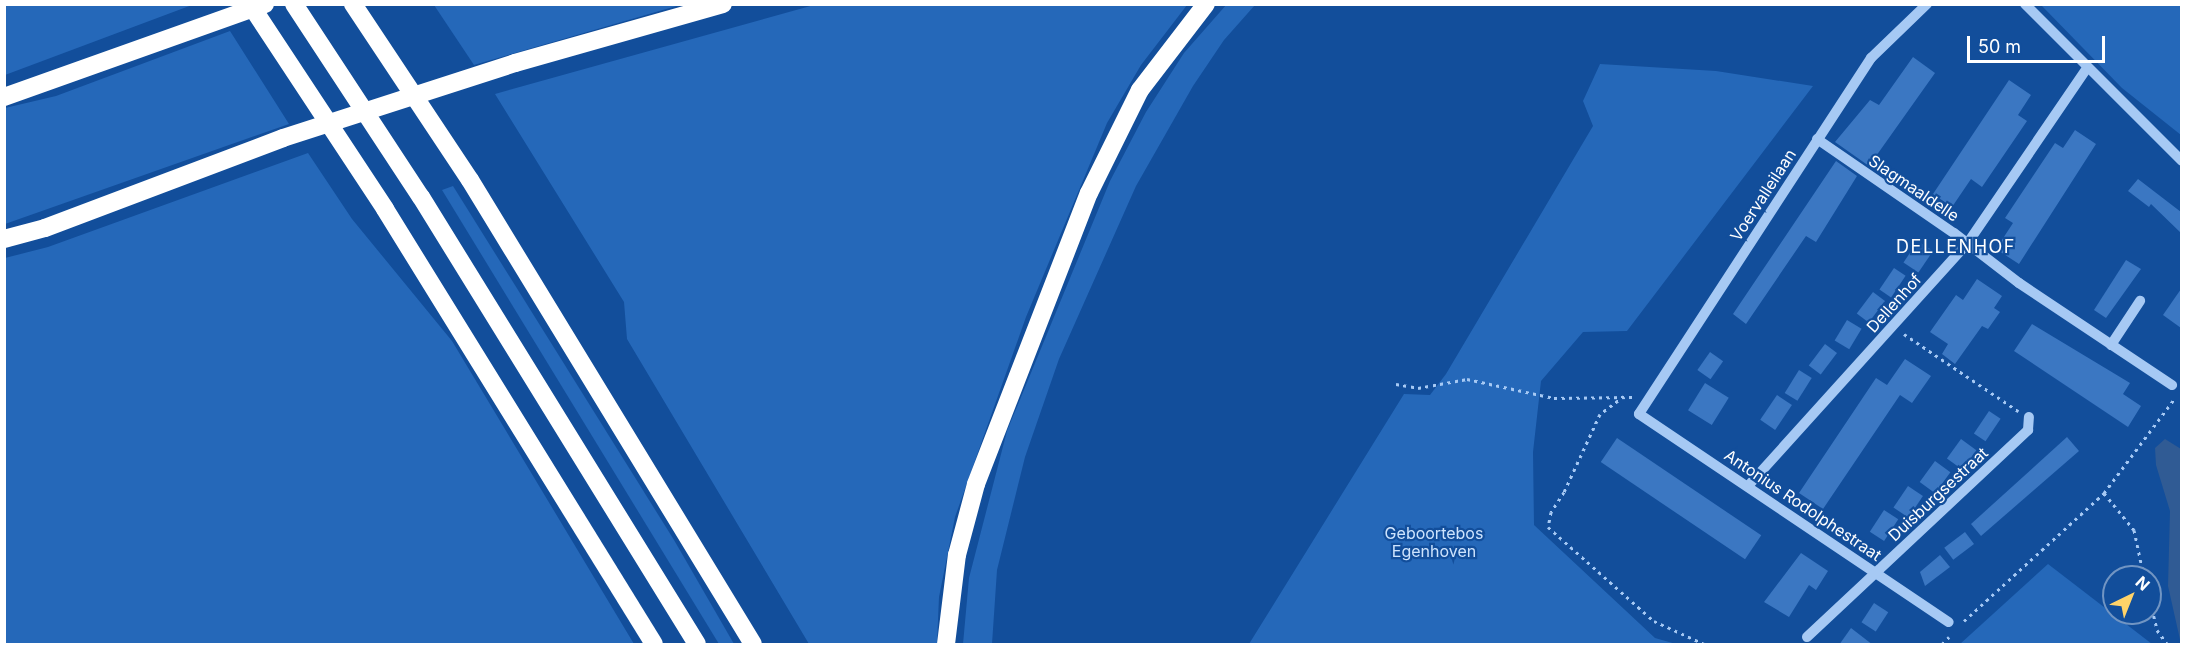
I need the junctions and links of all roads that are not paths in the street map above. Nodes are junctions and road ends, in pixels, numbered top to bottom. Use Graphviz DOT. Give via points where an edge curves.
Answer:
graph roads {
  1 [pos="250,4"];
  2 [pos="265,4"];
  3 [pos="294,4"];
  4 [pos="353,4"];
  5 [pos="723,4"];
  6 [pos="1206,4"];
  7 [pos="1927,4"];
  8 [pos="2025,4"];
  9 [pos="2087,68"];
  10 [pos="4,97"];
  11 [pos="1817,139"];
  12 [pos="2181,161"];
  13 [pos="4,238"];
  14 [pos="1967,244"];
  15 [pos="2140,301"];
  16 [pos="2110,345"];
  17 [pos="2175,389"];
  18 [pos="1640,414"];
  19 [pos="2029,417"];
  20 [pos="1748,486"];
  21 [pos="1876,573"];
  22 [pos="1954,626"];
  23 [pos="1807,637"];
  24 [pos="654,645"];
  25 [pos="697,645"];
  26 [pos="753,645"];
  27 [pos="946,645"];
  1 -- 24 [label="highway, bridge" via="385,209"];
  2 -- 10 [label="highway"];
  3 -- 25 [label="highway, bridge" via="421,197"];
  4 -- 26 [label="highway, bridge" via="470,180"];
  5 -- 13 [label="highway" via="515,63 283,138 45,228"];
  6 -- 27 [label="highway" via="1140,90 1089,193 976,484 957,555"];
  7 -- 11 [label="street, Voervalleilaan" via="1872,58"];
  8 -- 9 [label="street"];
  9 -- 12 [label="street"];
  9 -- 14 [label="street, Dellenhof"];
  11 -- 14 [label="street, Slagmaaldelle"];
  11 -- 18 [label="street, Voervalleilaan"];
  14 -- 16 [label="street, Slagmaaldelle"];
  14 -- 20 [label="street, Dellenhof"];
  15 -- 16 [label="street"];
  16 -- 17 [label="street, Slagmaaldelle"];
  18 -- 20 [label="street, Antonius Rodolphestraat"];
  19 -- 21 [label="street, Duisburgsestraat" via="2028,430"];
  20 -- 21 [label="street, Antonius Rodolphestraat"];
  21 -- 22 [label="street, Antonius Rodolphestraat"];
  21 -- 23 [label="street, Duisburgsestraat"];
}
